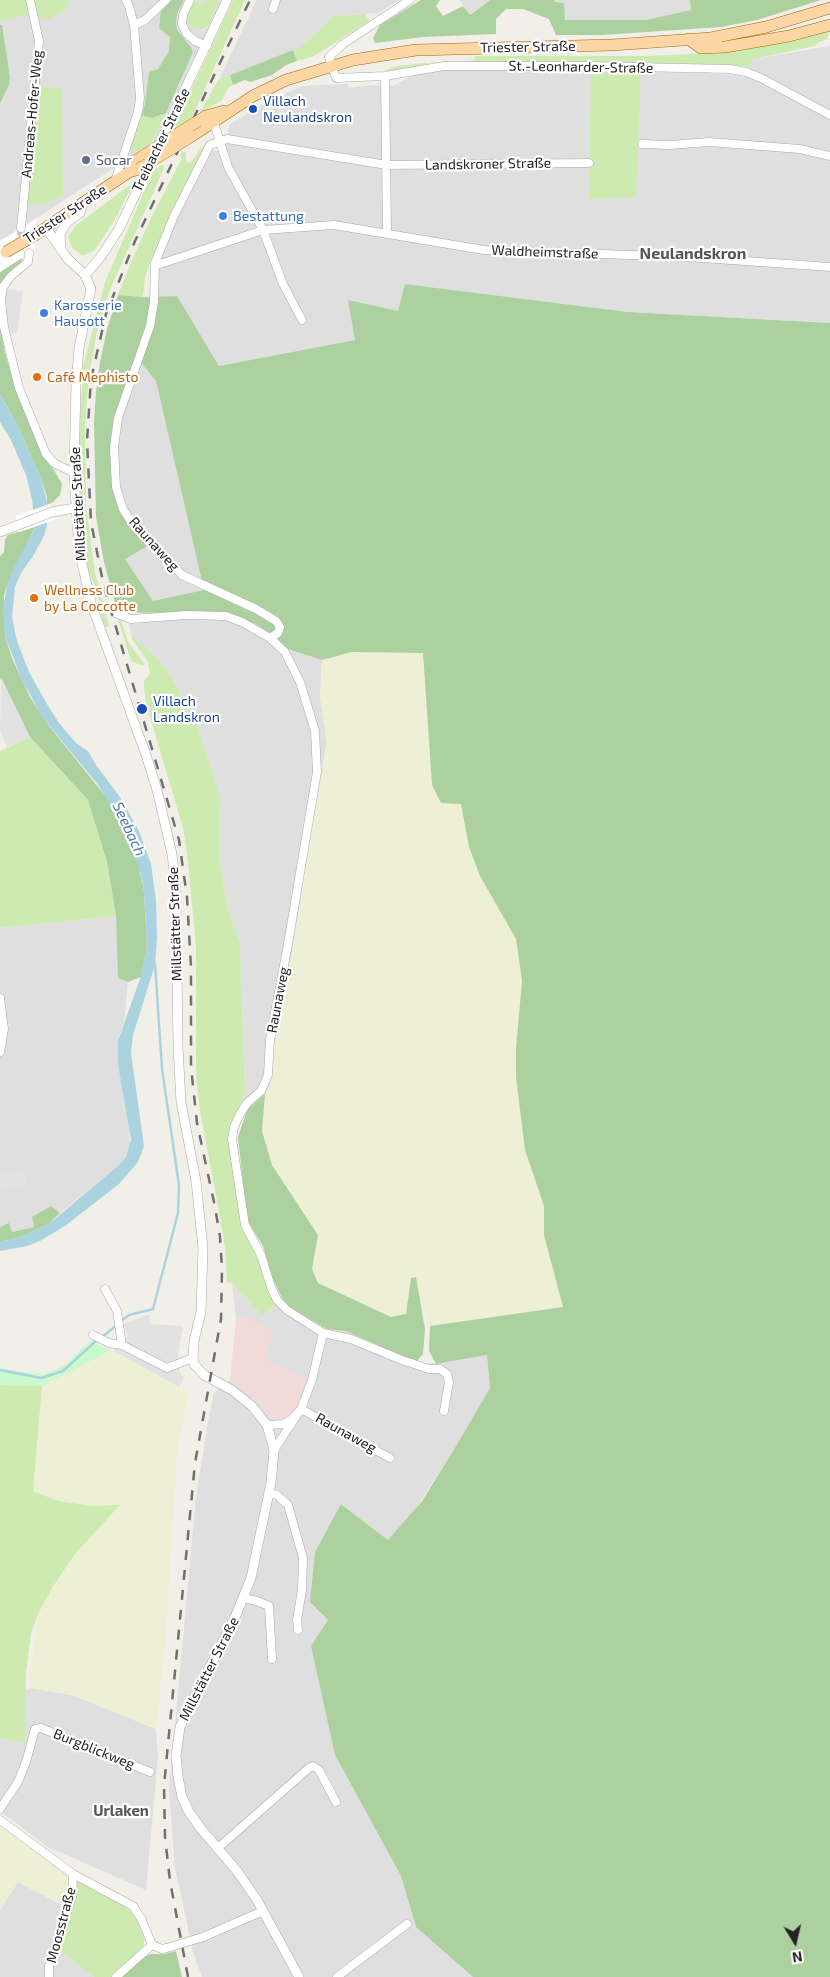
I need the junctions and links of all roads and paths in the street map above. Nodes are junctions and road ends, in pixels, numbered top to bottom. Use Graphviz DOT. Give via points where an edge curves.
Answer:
graph roads {
  1 [pos="30,0"];
  2 [pos="126,0"];
  3 [pos="166,0"];
  4 [pos="190,0"];
  5 [pos="227,0"];
  6 [pos="276,0"];
  7 [pos="410,0"];
  8 [pos="830,8"];
  9 [pos="273,9"];
  10 [pos="134,25"];
  11 [pos="830,25"];
  12 [pos="688,39"];
  13 [pos="207,46"];
  14 [pos="332,66"];
  15 [pos="385,76"];
  16 [pos="233,108"];
  17 [pos="830,115"];
  18 [pos="214,123"];
  19 [pos="219,142"];
  20 [pos="642,144"];
  21 [pos="830,156"];
  22 [pos="589,163"];
  23 [pos="387,165"];
  24 [pos="134,171"];
  25 [pos="115,181"];
  26 [pos="83,203"];
  27 [pos="21,228"];
  28 [pos="46,228"];
  29 [pos="263,230"];
  30 [pos="387,232"];
  31 [pos="61,250"];
  32 [pos="29,253"];
  33 [pos="0,256"];
  34 [pos="154,263"];
  35 [pos="830,267"];
  36 [pos="85,275"];
  37 [pos="302,320"];
  38 [pos="74,473"];
  39 [pos="75,508"];
  40 [pos="0,532"];
  41 [pos="115,613"];
  42 [pos="270,638"];
  43 [pos="0,998"];
  44 [pos="0,1052"];
  45 [pos="105,1289"];
  46 [pos="323,1333"];
  47 [pos="93,1335"];
  48 [pos="122,1345"];
  49 [pos="193,1358"];
  50 [pos="301,1409"];
  51 [pos="444,1411"];
  52 [pos="267,1425"];
  53 [pos="274,1450"];
  54 [pos="390,1458"];
  55 [pos="269,1492"];
  56 [pos="243,1598"];
  57 [pos="298,1630"];
  58 [pos="272,1660"];
  59 [pos="150,1772"];
  60 [pos="336,1802"];
  61 [pos="0,1809"];
  62 [pos="0,1820"];
  63 [pos="218,1848"];
  64 [pos="73,1874"];
  65 [pos="263,1911"];
  66 [pos="407,1924"];
  67 [pos="152,1945"];
  68 [pos="49,1977"];
  69 [pos="116,1977"];
  70 [pos="299,1977"];
  71 [pos="337,1977"];
  1 -- 27 [label="street, Andreas-Hofer-Weg" via="38,48"];
  2 -- 10 [label="street"];
  3 -- 10 [label="street" via="145,20"];
  4 -- 13 [label="street" via="182,24 195,41"];
  5 -- 13 [label="street, Treibacher Straße"];
  6 -- 9 [label="street"];
  7 -- 14 [label="street" via="342,44 330,57"];
  8 -- 12 [label="main road, Triester Straße" via="766,27 711,38"];
  10 -- 25 [label="street" via="140,98"];
  11 -- 12 [label="main road" via="725,47 701,48"];
  12 -- 14 [label="main road, Triester Straße" via="612,45 416,50"];
  13 -- 36 [label="street, Treibacher Straße" via="119,229"];
  14 -- 15 [label="street, St.-Leonharder-Straße" via="336,78"];
  14 -- 16 [label="main road, Triester Straße" via="286,80"];
  15 -- 17 [label="street, St.-Leonharder-Straße" via="444,66 730,69 761,78"];
  15 -- 23 [label="street"];
  16 -- 18 [label="main road, Triester Straße"];
  16 -- 24 [label="main road, Triester Straße, bridge" via="206,116 146,154 135,161"];
  18 -- 19 [label="street"];
  18 -- 24 [label="main road, Triester Straße, bridge"];
  19 -- 23 [label="street, Landskroner Straße" via="227,139"];
  19 -- 29 [label="street" via="238,186"];
  19 -- 34 [label="street, Raunaweg" via="210,145"];
  20 -- 21 [label="street" via="709,142 800,149"];
  22 -- 23 [label="street, Landskroner Straße"];
  23 -- 30 [label="street"];
  24 -- 25 [label="main road, Triester Straße"];
  25 -- 26 [label="main road, Triester Straße"];
  26 -- 28 [label="main road, Triester Straße"];
  26 -- 31 [label="street" via="80,213 60,234"];
  28 -- 31 [label="street"];
  28 -- 33 [label="main road, Triester Straße, bridge"];
  29 -- 30 [label="street, Waldheimstraße" via="334,225"];
  29 -- 34 [label="street, Waldheimstraße" via="160,264"];
  29 -- 37 [label="street" via="283,284"];
  30 -- 35 [label="street, Waldheimstraße" via="484,250 689,257"];
  31 -- 36 [label="street"];
  32 -- 38 [label="street" via="28,262 11,276 4,287 1,300 4,327 20,388 46,454"];
  34 -- 42 [label="street, Raunaweg" via="150,326 118,418 114,447 116,487 130,520 182,575 276,621 280,627 278,633"];
  36 -- 38 [label="street, Millstätter Straße" via="91,289 78,362"];
  38 -- 39 [label="street, Millstätter Straße"];
  39 -- 40 [label="street" via="52,512"];
  39 -- 49 [label="street, Millstätter Straße" via="86,586 148,764 172,854 176,889 181,1102 196,1182 203,1248 201,1312"];
  41 -- 42 [label="street, Raunaweg" via="131,619 226,616"];
  42 -- 46 [label="street, Raunaweg" via="286,652 300,682 315,731 317,772 270,1040 268,1075 261,1091 240,1114 232,1142 245,1224 261,1255 277,1300"];
  43 -- 44 [label="street" via="4,1029"];
  45 -- 48 [label="street" via="117,1311"];
  46 -- 50 [label="street, Raunaweg" via="312,1380"];
  46 -- 51 [label="street, Raunaweg" via="351,1339 429,1369 440,1369 447,1374 449,1382"];
  47 -- 48 [label="street"];
  48 -- 49 [label="street" via="167,1368"];
  49 -- 52 [label="street, Millstätter Straße" via="204,1375 244,1399"];
  50 -- 52 [label="street, Raunaweg" via="284,1424"];
  50 -- 53 [label="street, Raunaweg"];
  50 -- 54 [label="street, Raunaweg"];
  52 -- 53 [label="street, Millstätter Straße"];
  53 -- 55 [label="street, Millstätter Straße"];
  55 -- 56 [label="street, Millstätter Straße" via="257,1558"];
  55 -- 57 [label="street" via="288,1505 303,1558"];
  56 -- 58 [label="street" via="269,1606"];
  56 -- 63 [label="street, Millstätter Straße" via="188,1708 176,1742 182,1797 202,1830"];
  59 -- 61 [label="street, Burgblickweg" via="41,1728 35,1729 21,1775"];
  60 -- 63 [label="street" via="319,1770 313,1766"];
  62 -- 64 [label="street"];
  63 -- 65 [label="street, Millstätter Straße"];
  64 -- 67 [label="street" via="132,1906 140,1915"];
  64 -- 68 [label="street, Moosstraße" via="72,1897 49,1966"];
  65 -- 67 [label="street, bridge" via="203,1937 167,1948"];
  65 -- 70 [label="street, Millstätter Straße"];
  66 -- 71 [label="street"];
  67 -- 69 [label="street"];
}
